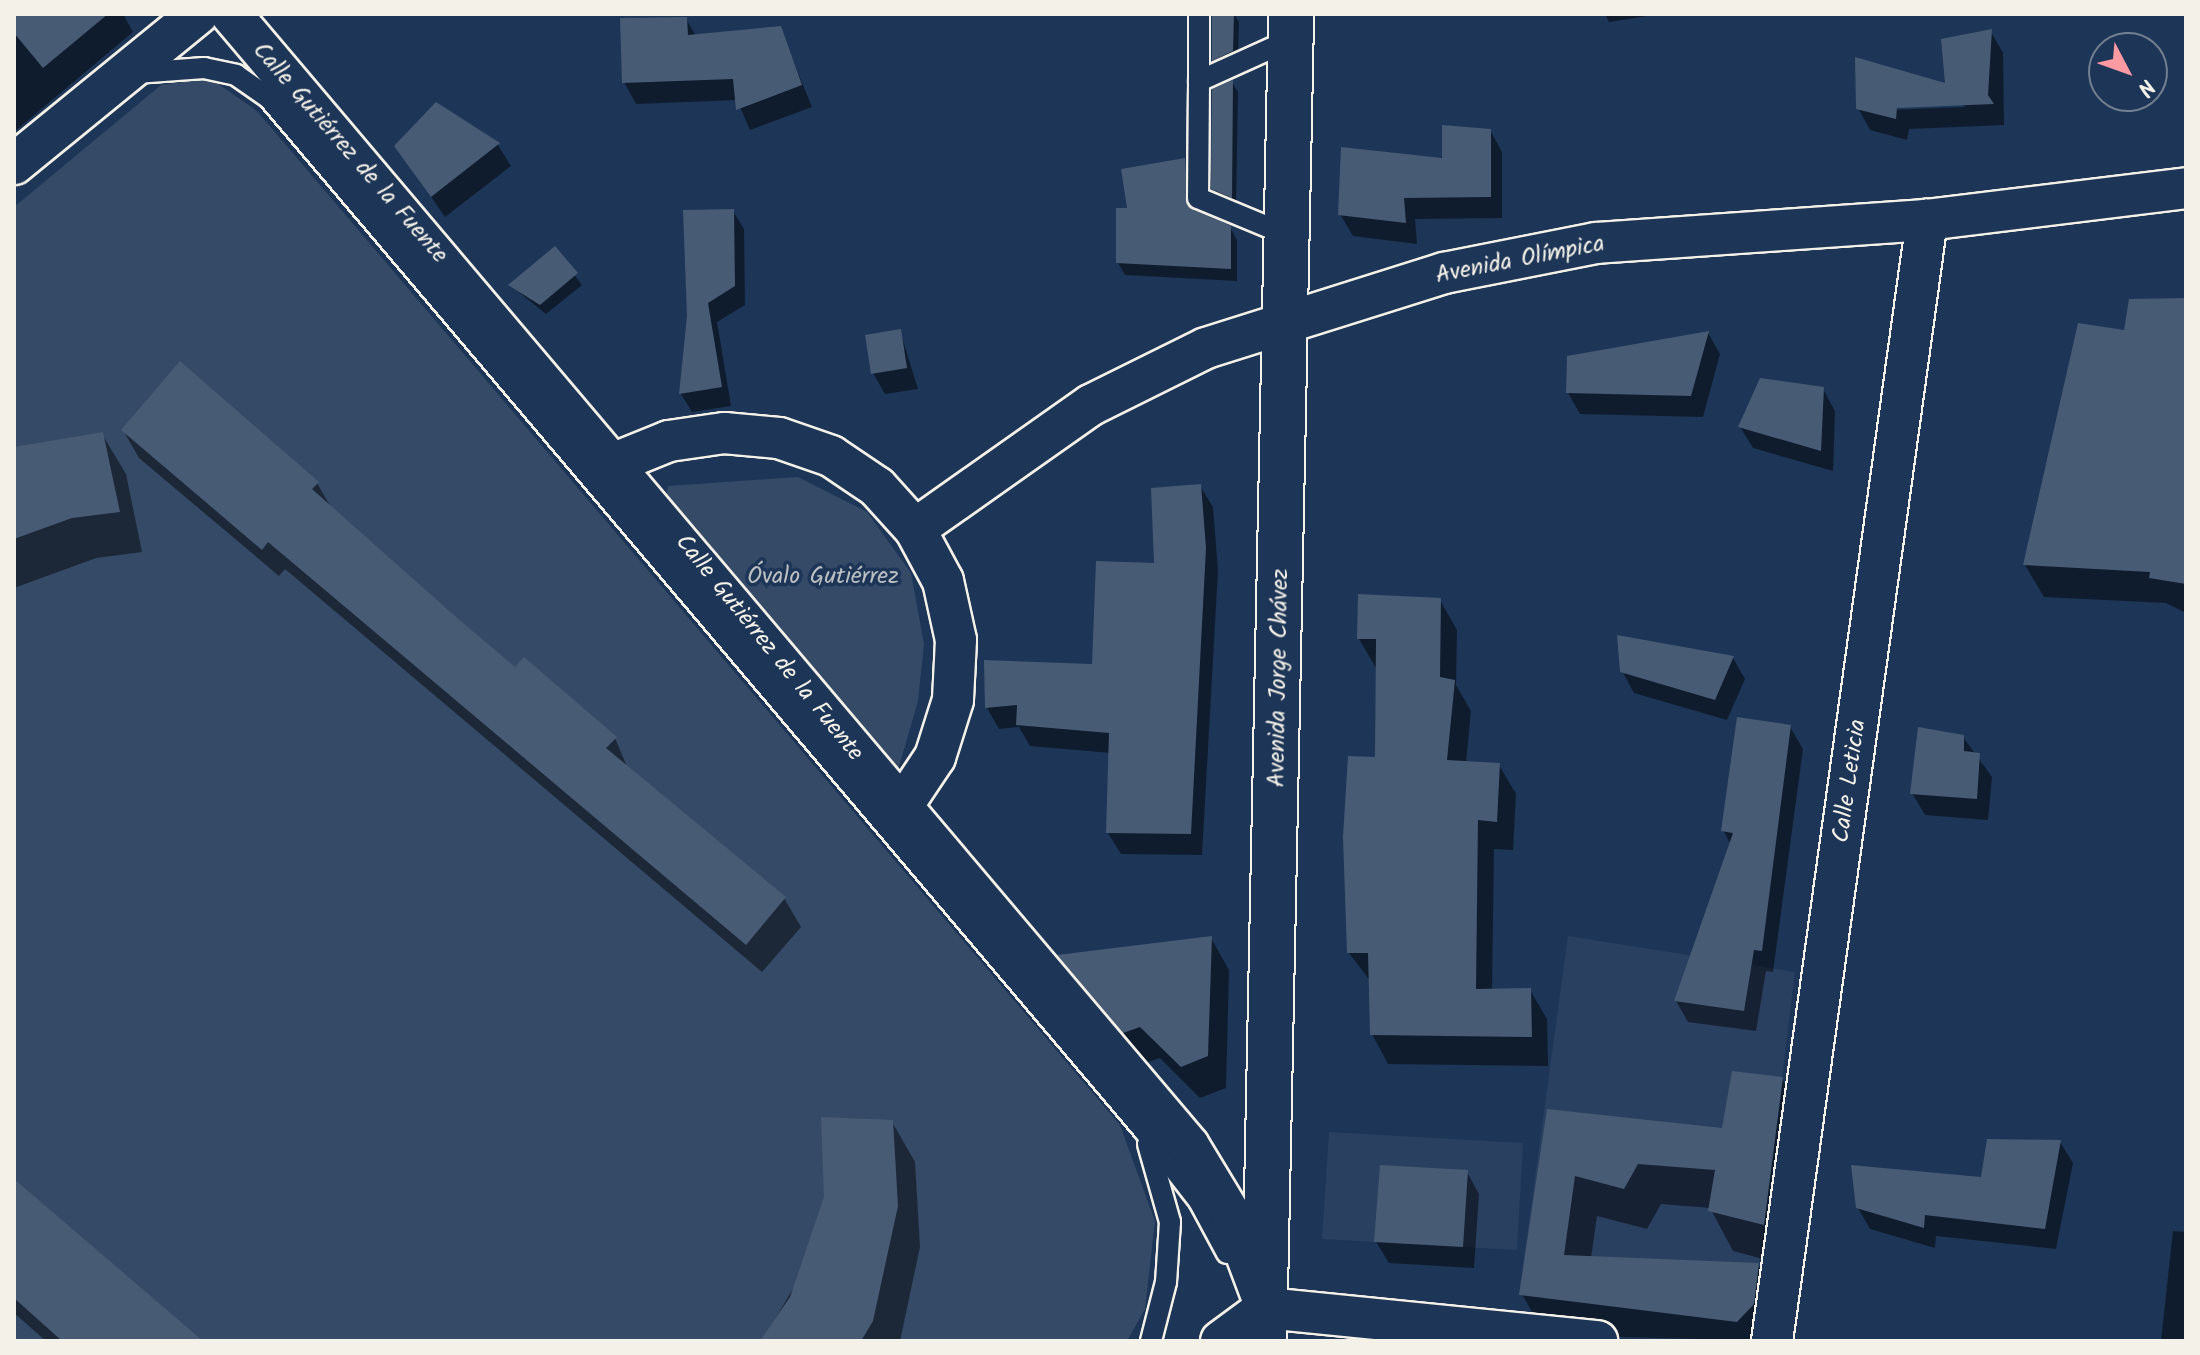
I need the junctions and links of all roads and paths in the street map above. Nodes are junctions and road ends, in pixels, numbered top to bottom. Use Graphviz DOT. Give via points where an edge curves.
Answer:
graph roads {
  1 [pos="198,14"];
  2 [pos="231,14"];
  3 [pos="1199,14"];
  4 [pos="1291,27"];
  5 [pos="125,74"];
  6 [pos="1199,81"];
  7 [pos="14,164"];
  8 [pos="2186,188"];
  9 [pos="1927,220"];
  10 [pos="1287,235"];
  11 [pos="1285,318"];
  12 [pos="617,462"];
  13 [pos="915,529"];
  14 [pos="901,808"];
  15 [pos="1143,1129"];
  16 [pos="1251,1330"];
  17 [pos="1151,1341"];
  18 [pos="1597,1341"];
  19 [pos="1772,1341"];
  1 -- 5 [label="street"];
  2 -- 12 [label="street, Calle Gutiérrez de la Fuente"];
  3 -- 6 [label="lane"];
  4 -- 6 [label="lane"];
  4 -- 10 [label="main road, Avenida Jorge Chávez"];
  5 -- 7 [label="street"];
  5 -- 15 [label="lane, Calle Gutiérrez de la Fuente" via="204,68 236,75 268,97"];
  6 -- 10 [label="lane" via="1198,198"];
  8 -- 9 [label="street, Avenida Olímpica"];
  9 -- 11 [label="street, Avenida Olímpica" via="1596,243 1444,273"];
  9 -- 19 [label="street, Calle Leticia"];
  10 -- 11 [label="main road, Avenida Jorge Chávez"];
  11 -- 13 [label="street, Avenida Olímpica" via="1091,405"];
  11 -- 16 [label="main road, Avenida Jorge Chávez"];
  12 -- 13 [label="street" via="669,441 724,433 779,438 831,456 877,487"];
  12 -- 14 [label="street, Calle Gutiérrez de la Fuente"];
  13 -- 14 [label="street" via="943,581 953,625 953,700 935,757"];
  14 -- 16 [label="street, Calle Gutiérrez de la Fuente" via="1189,1146 1232,1217"];
  15 -- 16 [label="lane" via="1220,1238"];
  15 -- 17 [label="lane" via="1170,1222 1166,1282"];
  16 -- 18 [label="street"];
}
